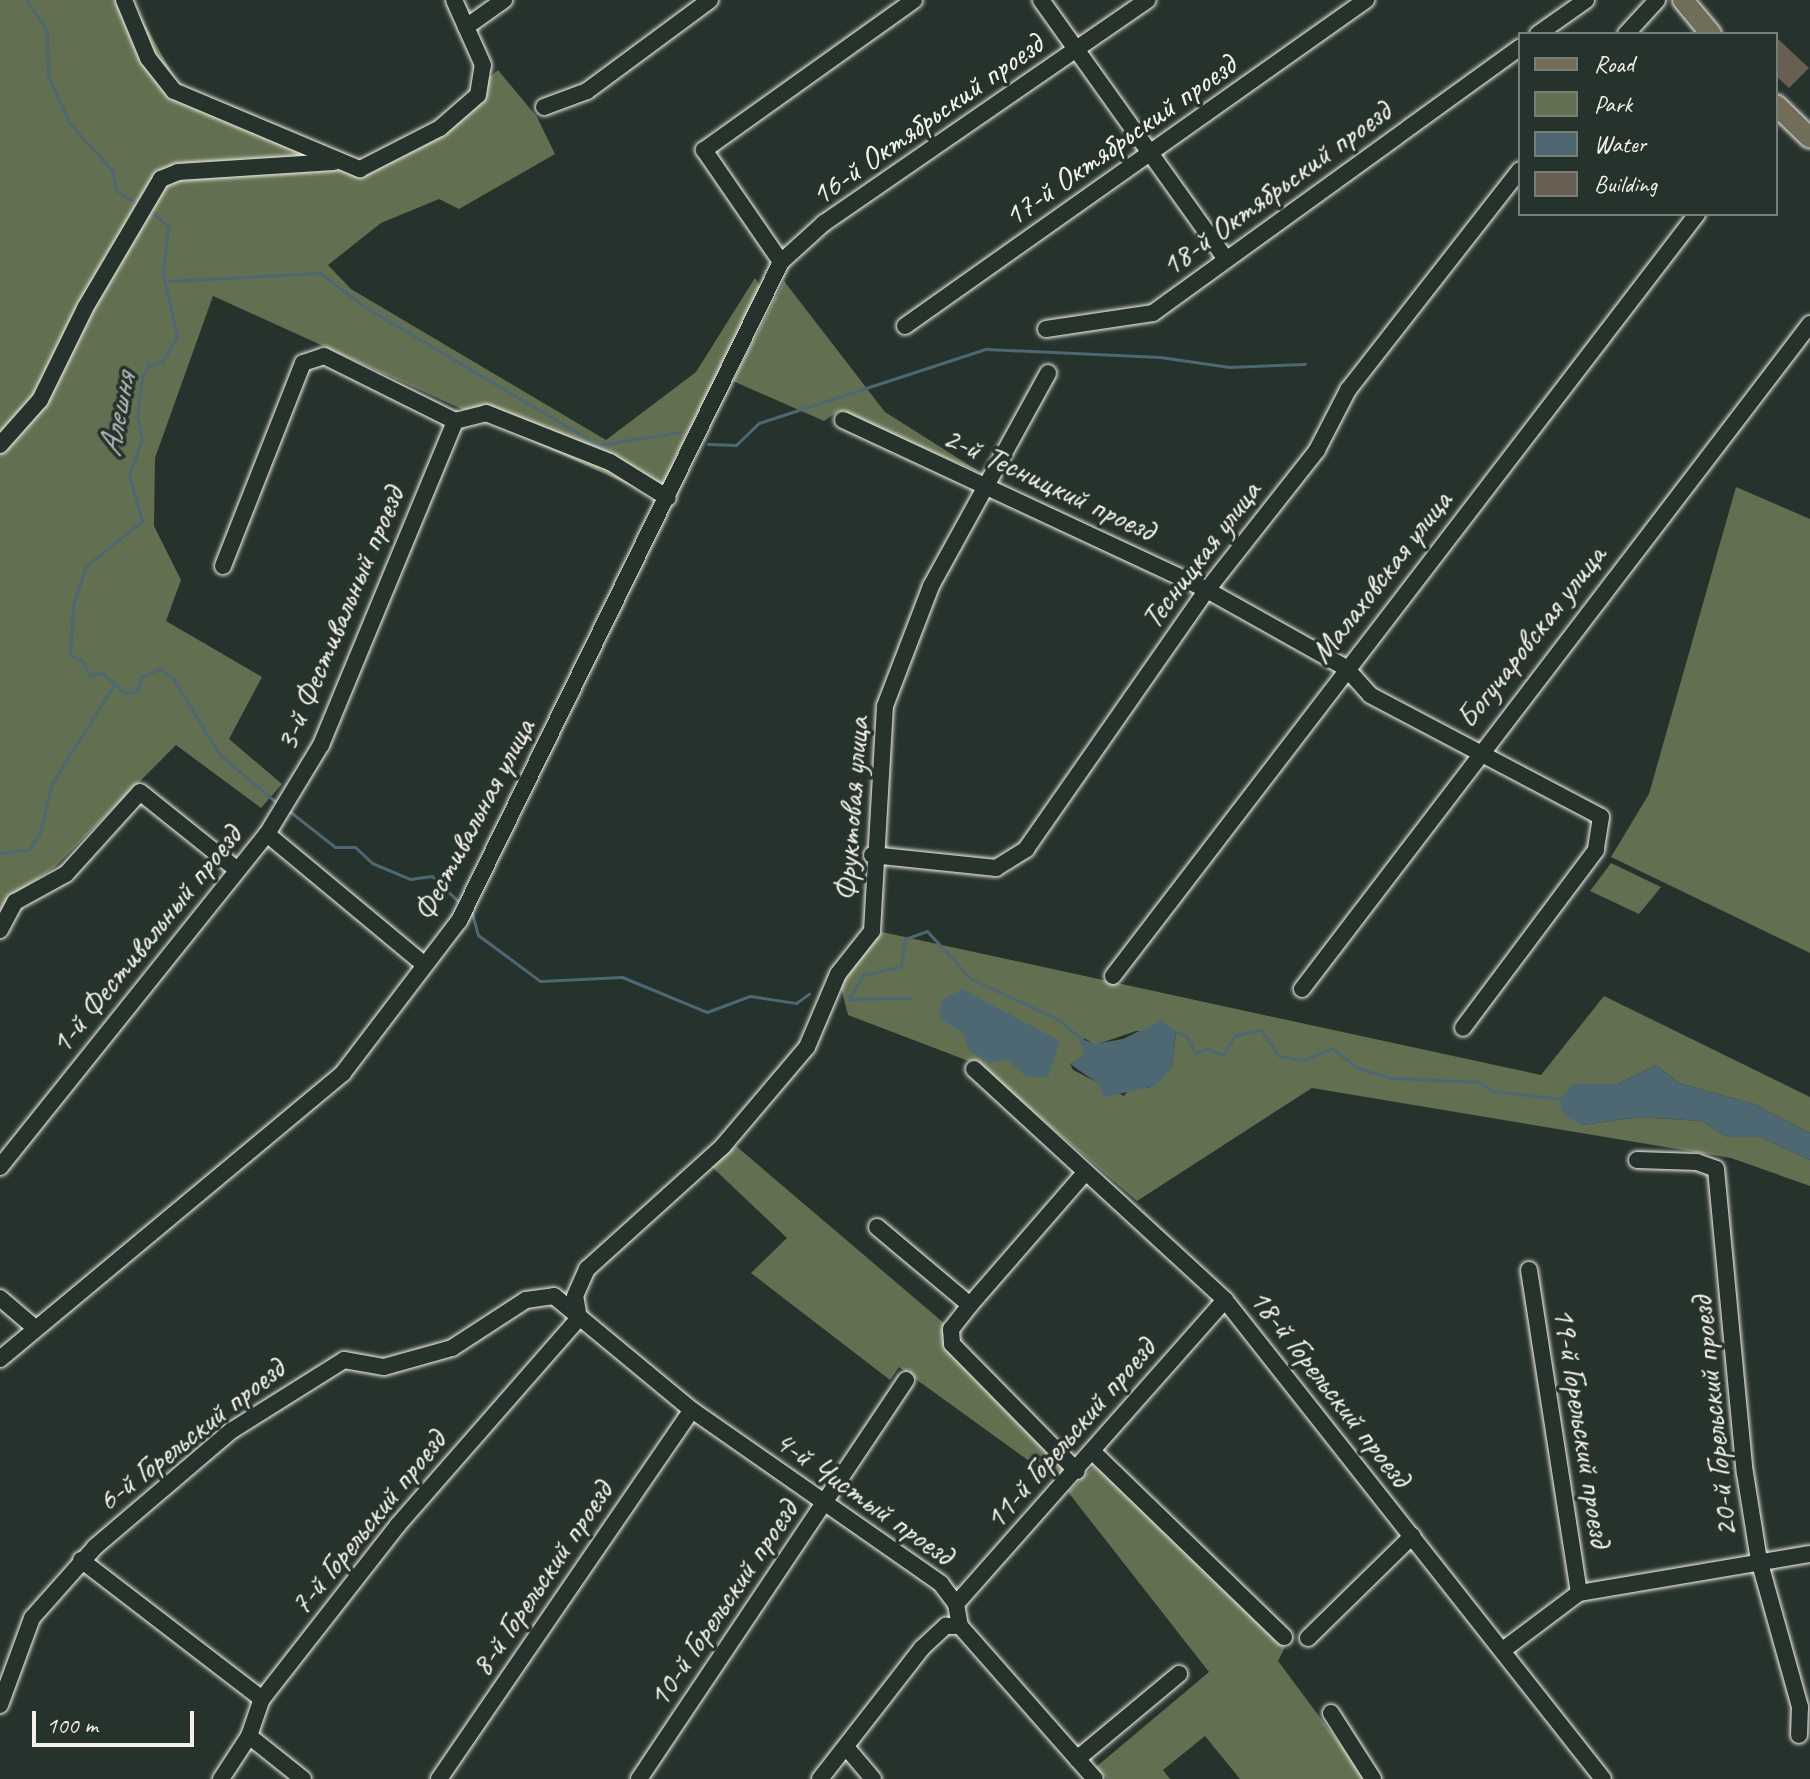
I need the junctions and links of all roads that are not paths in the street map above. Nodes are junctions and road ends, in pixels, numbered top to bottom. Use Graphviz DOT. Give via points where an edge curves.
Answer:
graph roads {
  1 [pos="124,0"];
  2 [pos="454,0"];
  3 [pos="504,0"];
  4 [pos="710,0"];
  5 [pos="914,0"];
  6 [pos="1041,0"];
  7 [pos="1147,0"];
  8 [pos="1366,0"];
  9 [pos="1586,0"];
  10 [pos="1657,0"];
  11 [pos="1683,0"];
  12 [pos="466,27"];
  13 [pos="1541,32"];
  14 [pos="1628,32"];
  15 [pos="1709,32"];
  16 [pos="1518,48"];
  17 [pos="1078,50"];
  18 [pos="544,107"];
  19 [pos="1778,109"];
  20 [pos="1810,138"];
  21 [pos="1152,155"];
  22 [pos="340,162"];
  23 [pos="1518,173"];
  24 [pos="1695,216"];
  25 [pos="1226,259"];
  26 [pos="781,262"];
  27 [pos="1810,324"];
  28 [pos="905,326"];
  29 [pos="1046,329"];
  30 [pos="1048,373"];
  31 [pos="843,420"];
  32 [pos="455,421"];
  33 [pos="0,445"];
  34 [pos="985,484"];
  35 [pos="668,498"];
  36 [pos="223,566"];
  37 [pos="1207,590"];
  38 [pos="1346,668"];
  39 [pos="1477,753"];
  40 [pos="267,834"];
  41 [pos="872,855"];
  42 [pos="235,868"];
  43 [pos="0,930"];
  44 [pos="425,965"];
  45 [pos="1113,976"];
  46 [pos="1302,989"];
  47 [pos="1463,1028"];
  48 [pos="974,1069"];
  49 [pos="1637,1160"];
  50 [pos="0,1167"];
  51 [pos="1084,1174"];
  52 [pos="877,1227"];
  53 [pos="1529,1270"];
  54 [pos="0,1298"];
  55 [pos="1225,1300"];
  56 [pos="970,1305"];
  57 [pos="579,1318"];
  58 [pos="34,1327"];
  59 [pos="0,1359"];
  60 [pos="906,1380"];
  61 [pos="692,1410"];
  62 [pos="1093,1452"];
  63 [pos="1077,1471"];
  64 [pos="824,1503"];
  65 [pos="1412,1536"];
  66 [pos="1810,1554"];
  67 [pos="81,1560"];
  68 [pos="1759,1560"];
  69 [pos="1579,1593"];
  70 [pos="956,1604"];
  71 [pos="960,1626"];
  72 [pos="1284,1637"];
  73 [pos="1308,1638"];
  74 [pos="1503,1650"];
  75 [pos="1179,1674"];
  76 [pos="262,1699"];
  77 [pos="0,1705"];
  78 [pos="1331,1713"];
  79 [pos="1799,1735"];
  80 [pos="249,1736"];
  81 [pos="846,1747"];
  82 [pos="1077,1759"];
  83 [pos="221,1779"];
  84 [pos="303,1779"];
  85 [pos="439,1779"];
  86 [pos="639,1779"];
  87 [pos="820,1779"];
  88 [pos="873,1779"];
  89 [pos="1095,1779"];
  90 [pos="1373,1779"];
  91 [pos="1603,1779"];
  1 -- 22 [label="street" via="148,58 174,91"];
  2 -- 12 [label="street"];
  3 -- 12 [label="street"];
  4 -- 18 [label="street" via="587,91"];
  5 -- 26 [label="street" via="704,150"];
  6 -- 17 [label="street"];
  7 -- 17 [label="street, 16-й Октябрьский проезд"];
  8 -- 21 [label="street, 17-й Октябрьский проезд"];
  9 -- 13 [label="street"];
  10 -- 14 [label="street"];
  11 -- 15 [label="main road"];
  12 -- 22 [label="street" via="483,65 478,95 440,128 360,169"];
  16 -- 25 [label="street, 18-й Октябрьский проезд"];
  17 -- 21 [label="street"];
  17 -- 26 [label="street, 16-й Октябрьский проезд" via="824,223"];
  19 -- 20 [label="main road"];
  21 -- 25 [label="street"];
  21 -- 28 [label="street, 17-й Октябрьский проезд"];
  22 -- 33 [label="street" via="178,172 161,179 85,308 40,400"];
  23 -- 37 [label="street, Тесницкая улица" via="1348,390 1317,450"];
  24 -- 38 [label="street, Малаховская улица"];
  25 -- 29 [label="street, 18-й Октябрьский проезд" via="1153,313"];
  26 -- 35 [label="street, Фестивальная улица"];
  27 -- 39 [label="street, Богучаровская улица"];
  30 -- 34 [label="street, Фруктовая улица"];
  31 -- 34 [label="street, 2-й Тесницкий проезд"];
  32 -- 35 [label="street" via="486,413 610,462"];
  32 -- 36 [label="street" via="324,356 303,363"];
  32 -- 40 [label="street, 3-й Фестивальный проезд" via="321,745"];
  34 -- 37 [label="street, 2-й Тесницкий проезд"];
  34 -- 41 [label="street, Фруктовая улица" via="931,586 885,706"];
  35 -- 44 [label="street, Фестивальная улица" via="459,921"];
  37 -- 38 [label="street, 2-й Тесницкий проезд"];
  37 -- 41 [label="street, Тесницкая улица" via="1026,849 996,868"];
  38 -- 39 [label="street, 2-й Тесницкий проезд" via="1370,695"];
  38 -- 45 [label="street, Малаховская улица"];
  39 -- 46 [label="street, Богучаровская улица"];
  39 -- 47 [label="street, 2-й Тесницкий проезд" via="1601,817 1596,850"];
  40 -- 42 [label="street, 1-й Фестивальный проезд"];
  40 -- 44 [label="street, 1-й Фестивальный проезд"];
  41 -- 57 [label="street, Фруктовая улица" via="872,931 838,974 807,1047 723,1146 587,1269 575,1296"];
  42 -- 43 [label="street" via="140,792 66,874 15,902"];
  42 -- 50 [label="street, 1-й Фестивальный проезд"];
  44 -- 58 [label="street, Фестивальная улица" via="343,1073"];
  48 -- 51 [label="street, 18-й Горельский проезд"];
  49 -- 68 [label="street, 20-й Горельский проезд" via="1697,1162 1716,1169"];
  51 -- 55 [label="street, 18-й Горельский проезд" via="1176,1248"];
  51 -- 56 [label="street"];
  52 -- 56 [label="street"];
  53 -- 69 [label="street, 19-й Горельский проезд"];
  54 -- 58 [label="street"];
  55 -- 62 [label="street, 11-й Горельский проезд"];
  55 -- 65 [label="street, 18-й Горельский проезд"];
  56 -- 63 [label="street" via="951,1329 952,1344"];
  57 -- 61 [label="street, 4-й Чистый проезд"];
  57 -- 67 [label="street, 6-й Горельский проезд" via="554,1296 526,1300 452,1348 384,1367 344,1360 231,1431"];
  57 -- 76 [label="street, 7-й Горельский проезд" via="397,1526"];
  58 -- 59 [label="street, Фестивальная улица"];
  60 -- 64 [label="street, 10-й Горельский проезд"];
  61 -- 64 [label="street, 4-й Чистый проезд"];
  61 -- 85 [label="street, 8-й Горельский проезд"];
  62 -- 63 [label="street, 11-й Горельский проезд"];
  62 -- 72 [label="street"];
  63 -- 70 [label="street, 11-й Горельский проезд"];
  64 -- 70 [label="street, 4-й Чистый проезд" via="941,1584"];
  64 -- 86 [label="street, 10-й Горельский проезд"];
  65 -- 73 [label="street"];
  65 -- 74 [label="street, 18-й Горельский проезд"];
  66 -- 68 [label="street"];
  67 -- 76 [label="street"];
  67 -- 77 [label="street, 6-й Горельский проезд" via="32,1618"];
  68 -- 69 [label="street"];
  68 -- 79 [label="street, 20-й Горельский проезд" via="1800,1707"];
  69 -- 74 [label="street"];
  70 -- 71 [label="street, 4-й Чистый проезд"];
  71 -- 81 [label="street" via="946,1626 922,1648"];
  71 -- 82 [label="street"];
  74 -- 91 [label="street, 18-й Горельский проезд"];
  75 -- 82 [label="street"];
  76 -- 80 [label="street, 7-й Горельский проезд"];
  78 -- 90 [label="street"];
  80 -- 83 [label="street, 7-й Горельский проезд"];
  80 -- 84 [label="street"];
  81 -- 87 [label="street"];
  81 -- 88 [label="street"];
  82 -- 89 [label="street"];
}
